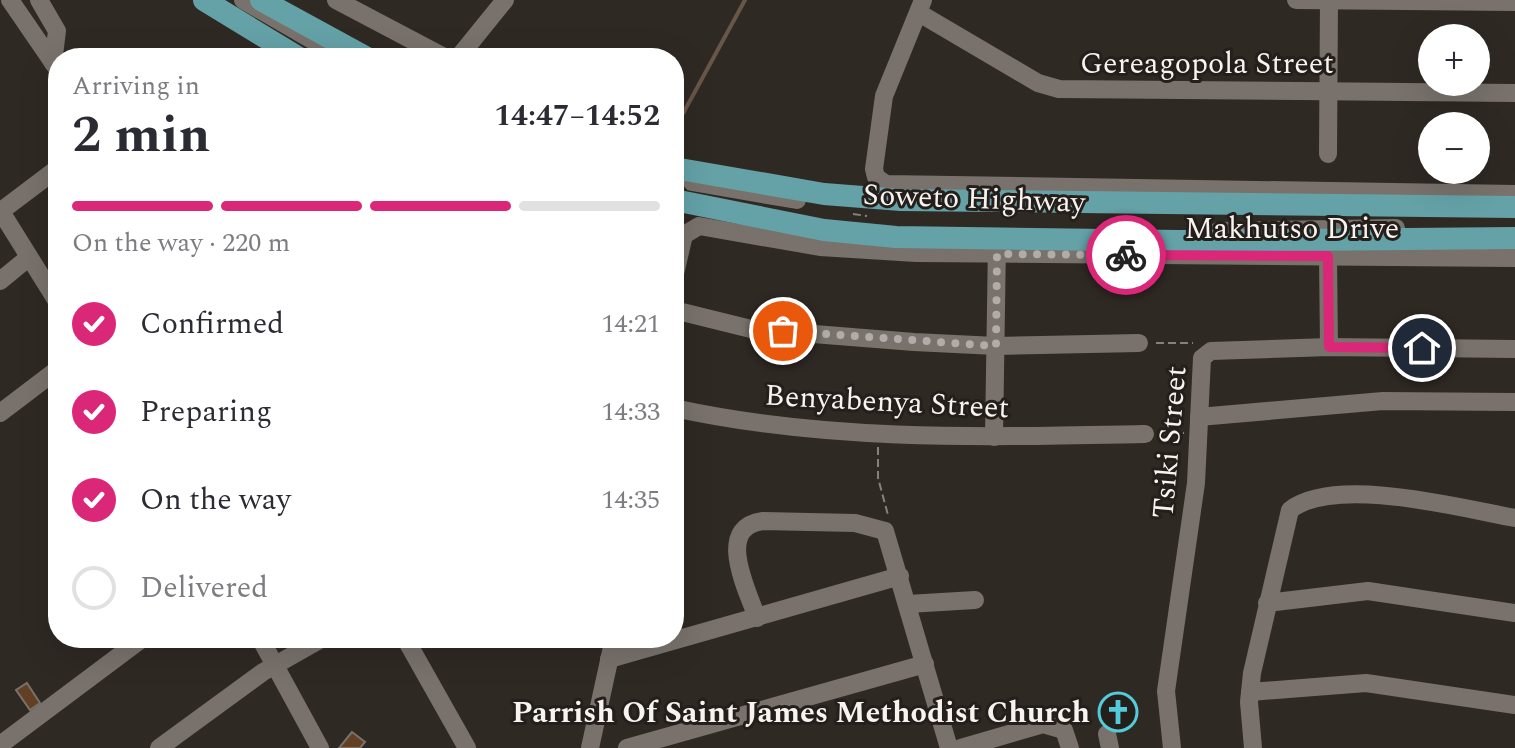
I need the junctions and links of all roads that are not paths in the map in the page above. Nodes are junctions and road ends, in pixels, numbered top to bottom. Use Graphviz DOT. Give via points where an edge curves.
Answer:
graph roads {
  1 [pos="10,0"];
  2 [pos="39,0"];
  3 [pos="204,0"];
  4 [pos="220,0"];
  5 [pos="243,0"];
  6 [pos="261,0"];
  7 [pos="336,0"];
  8 [pos="505,0"];
  9 [pos="1296,0"];
  10 [pos="1329,1"];
  11 [pos="1515,2"];
  12 [pos="921,6"];
  13 [pos="57,48"];
  14 [pos="283,48"];
  15 [pos="301,48"];
  16 [pos="326,48"];
  17 [pos="349,48"];
  18 [pos="427,48"];
  19 [pos="466,48"];
  20 [pos="48,55"];
  21 [pos="1329,91"];
  22 [pos="1515,93"];
  23 [pos="1328,154"];
  24 [pos="684,170"];
  25 [pos="48,175"];
  26 [pos="684,180"];
  27 [pos="684,192"];
  28 [pos="1515,194"];
  29 [pos="684,202"];
  30 [pos="1515,207"];
  31 [pos="0,210"];
  32 [pos="1515,216"];
  33 [pos="1515,230"];
  34 [pos="1515,238"];
  35 [pos="684,241"];
  36 [pos="997,246"];
  37 [pos="1328,256"];
  38 [pos="28,258"];
  39 [pos="1515,258"];
  40 [pos="0,281"];
  41 [pos="48,288"];
  42 [pos="684,314"];
  43 [pos="1139,343"];
  44 [pos="996,346"];
  45 [pos="1329,347"];
  46 [pos="1515,349"];
  47 [pos="48,377"];
  48 [pos="1515,402"];
  49 [pos="684,410"];
  50 [pos="0,413"];
  51 [pos="1199,424"];
  52 [pos="1145,434"];
  53 [pos="994,437"];
  54 [pos="1515,518"];
  55 [pos="900,576"];
  56 [pos="975,600"];
  57 [pos="1267,603"];
  58 [pos="908,604"];
  59 [pos="1515,613"];
  60 [pos="757,618"];
  61 [pos="684,638"];
  62 [pos="130,648"];
  63 [pos="266,648"];
  64 [pos="306,648"];
  65 [pos="411,648"];
  66 [pos="612,648"];
  67 [pos="649,648"];
  68 [pos="609,659"];
  69 [pos="925,664"];
  70 [pos="276,665"];
  71 [pos="1250,692"];
  72 [pos="1515,705"];
  73 [pos="0,745"];
  74 [pos="317,747"];
  75 [pos="159,748"];
  76 [pos="467,748"];
  77 [pos="590,748"];
  78 [pos="627,748"];
  79 [pos="949,748"];
  80 [pos="961,748"];
  81 [pos="1070,748"];
  82 [pos="1172,748"];
  83 [pos="1253,748"];
  1 -- 20 [label="street"];
  2 -- 13 [label="street" via="57,31"];
  3 -- 14 [label="main road"];
  4 -- 15 [label="street"];
  5 -- 16 [label="street"];
  6 -- 17 [label="main road"];
  7 -- 18 [label="street"];
  8 -- 19 [label="street"];
  9 -- 10 [label="street"];
  10 -- 11 [label="street"];
  10 -- 21 [label="street"];
  12 -- 21 [label="street, Gereagopola Street" via="1038,83 1059,89"];
  12 -- 28 [label="street, Makhutso Drive" via="882,104 874,165 876,177 893,187"];
  21 -- 22 [label="street, Gereagopola Street"];
  21 -- 23 [label="street"];
  24 -- 30 [label="main road, Soweto Highway" via="812,192 901,200"];
  25 -- 31 [label="street"];
  26 -- 32 [label="street, Soweto Highway" via="905,210"];
  27 -- 33 [label="street, Soweto Highway" via="878,228"];
  29 -- 36 [label="main road, Soweto Highway" via="863,234"];
  31 -- 38 [label="street"];
  34 -- 36 [label="main road, Soweto Highway"];
  35 -- 36 [label="street, Makhutso Drive" via="687,230 699,226 820,247 916,253"];
  36 -- 37 [label="street, Makhutso Drive"];
  36 -- 44 [label="street"];
  37 -- 39 [label="street, Makhutso Drive"];
  37 -- 45 [label="street"];
  38 -- 40 [label="street"];
  38 -- 41 [label="street"];
  42 -- 44 [label="street" via="751,329"];
  43 -- 44 [label="street"];
  44 -- 53 [label="street"];
  45 -- 46 [label="street, Tsiki Street"];
  45 -- 51 [label="street, Tsiki Street" via="1208,352 1200,362"];
  47 -- 50 [label="street"];
  48 -- 51 [label="street" via="1383,401"];
  49 -- 53 [label="street, Benyabenya Street" via="878,434"];
  51 -- 82 [label="street, Tsiki Street" via="1193,508 1167,675"];
  52 -- 53 [label="street, Benyabenya Street"];
  54 -- 57 [label="street" via="1384,495 1299,503 1285,522"];
  55 -- 58 [label="street"];
  55 -- 60 [label="street"];
  55 -- 60 [label="street" via="885,531 855,523 749,524 735,550"];
  56 -- 58 [label="street"];
  57 -- 59 [label="street" via="1368,591"];
  57 -- 71 [label="street"];
  58 -- 69 [label="street"];
  60 -- 61 [label="street"];
  62 -- 73 [label="street"];
  63 -- 70 [label="street"];
  64 -- 70 [label="street"];
  65 -- 76 [label="street"];
  66 -- 68 [label="street"];
  67 -- 68 [label="street"];
  68 -- 77 [label="street"];
  69 -- 78 [label="street"];
  69 -- 79 [label="street"];
  70 -- 74 [label="street"];
  70 -- 75 [label="street"];
  71 -- 72 [label="street" via="1366,683"];
  71 -- 83 [label="street"];
  80 -- 81 [label="street" via="1043,724 1064,730"];
}
